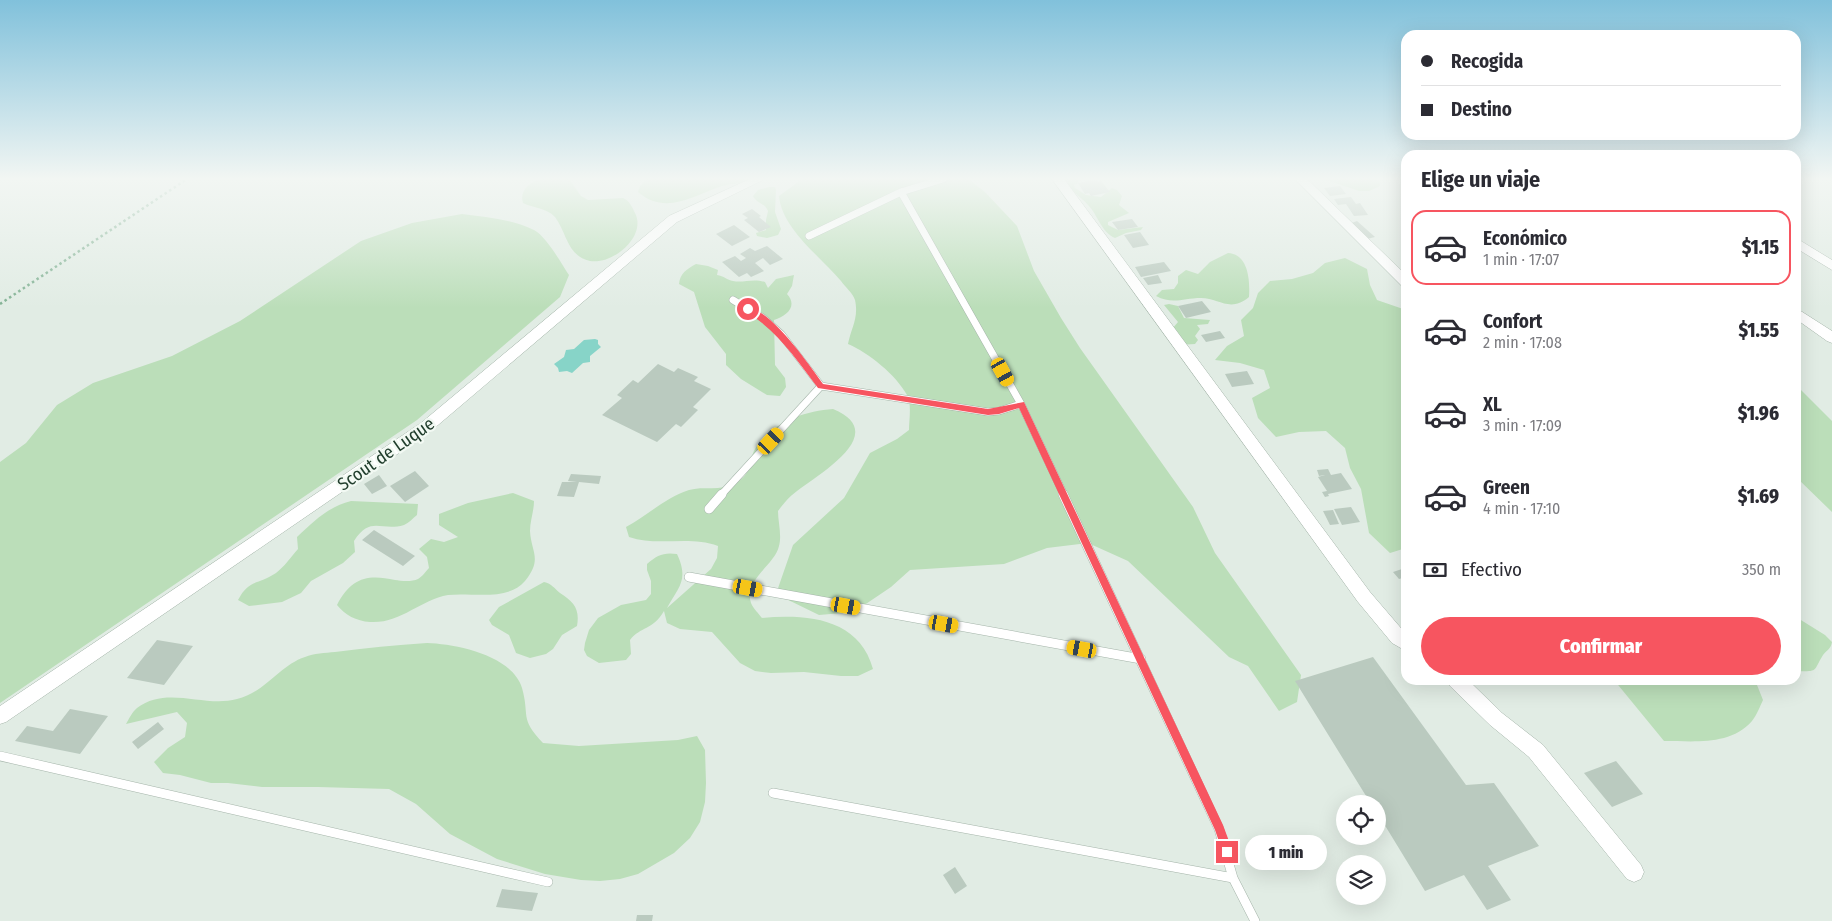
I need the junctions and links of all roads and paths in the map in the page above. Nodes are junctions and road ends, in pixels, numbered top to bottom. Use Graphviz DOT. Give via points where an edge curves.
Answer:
graph roads {
  1 [pos="122,222"];
  2 [pos="669,222"];
  3 [pos="838,222"];
  4 [pos="917,222"];
  5 [pos="1089,222"];
  6 [pos="1345,222"];
  7 [pos="809,236"];
  8 [pos="1801,245"];
  9 [pos="1832,266"];
  10 [pos="1401,277"];
  11 [pos="733,300"];
  12 [pos="0,304"];
  13 [pos="1801,316"];
  14 [pos="1832,338"];
  15 [pos="821,386"];
  16 [pos="1022,404"];
  17 [pos="709,509"];
  18 [pos="689,577"];
  19 [pos="1401,638"];
  20 [pos="1141,660"];
  21 [pos="1461,685"];
  22 [pos="0,716"];
  23 [pos="0,756"];
  24 [pos="773,793"];
  25 [pos="1634,872"];
  26 [pos="1233,878"];
  27 [pos="548,882"];
  28 [pos="1255,921"];
  1 -- 12 [label="path"];
  2 -- 22 [label="street, Scout de Luque" via="426,428"];
  3 -- 7 [label="lane"];
  4 -- 16 [label="lane"];
  5 -- 19 [label="street" via="1364,597"];
  6 -- 10 [label="street"];
  8 -- 9 [label="street"];
  11 -- 15 [label="lane" via="763,318 781,334"];
  13 -- 14 [label="street"];
  15 -- 16 [label="lane" via="988,412"];
  15 -- 17 [label="lane"];
  16 -- 20 [label="lane"];
  18 -- 20 [label="lane"];
  20 -- 26 [label="lane" via="1220,828"];
  21 -- 25 [label="street" via="1536,751"];
  23 -- 27 [label="lane"];
  24 -- 26 [label="lane"];
  26 -- 28 [label="lane"];
}
